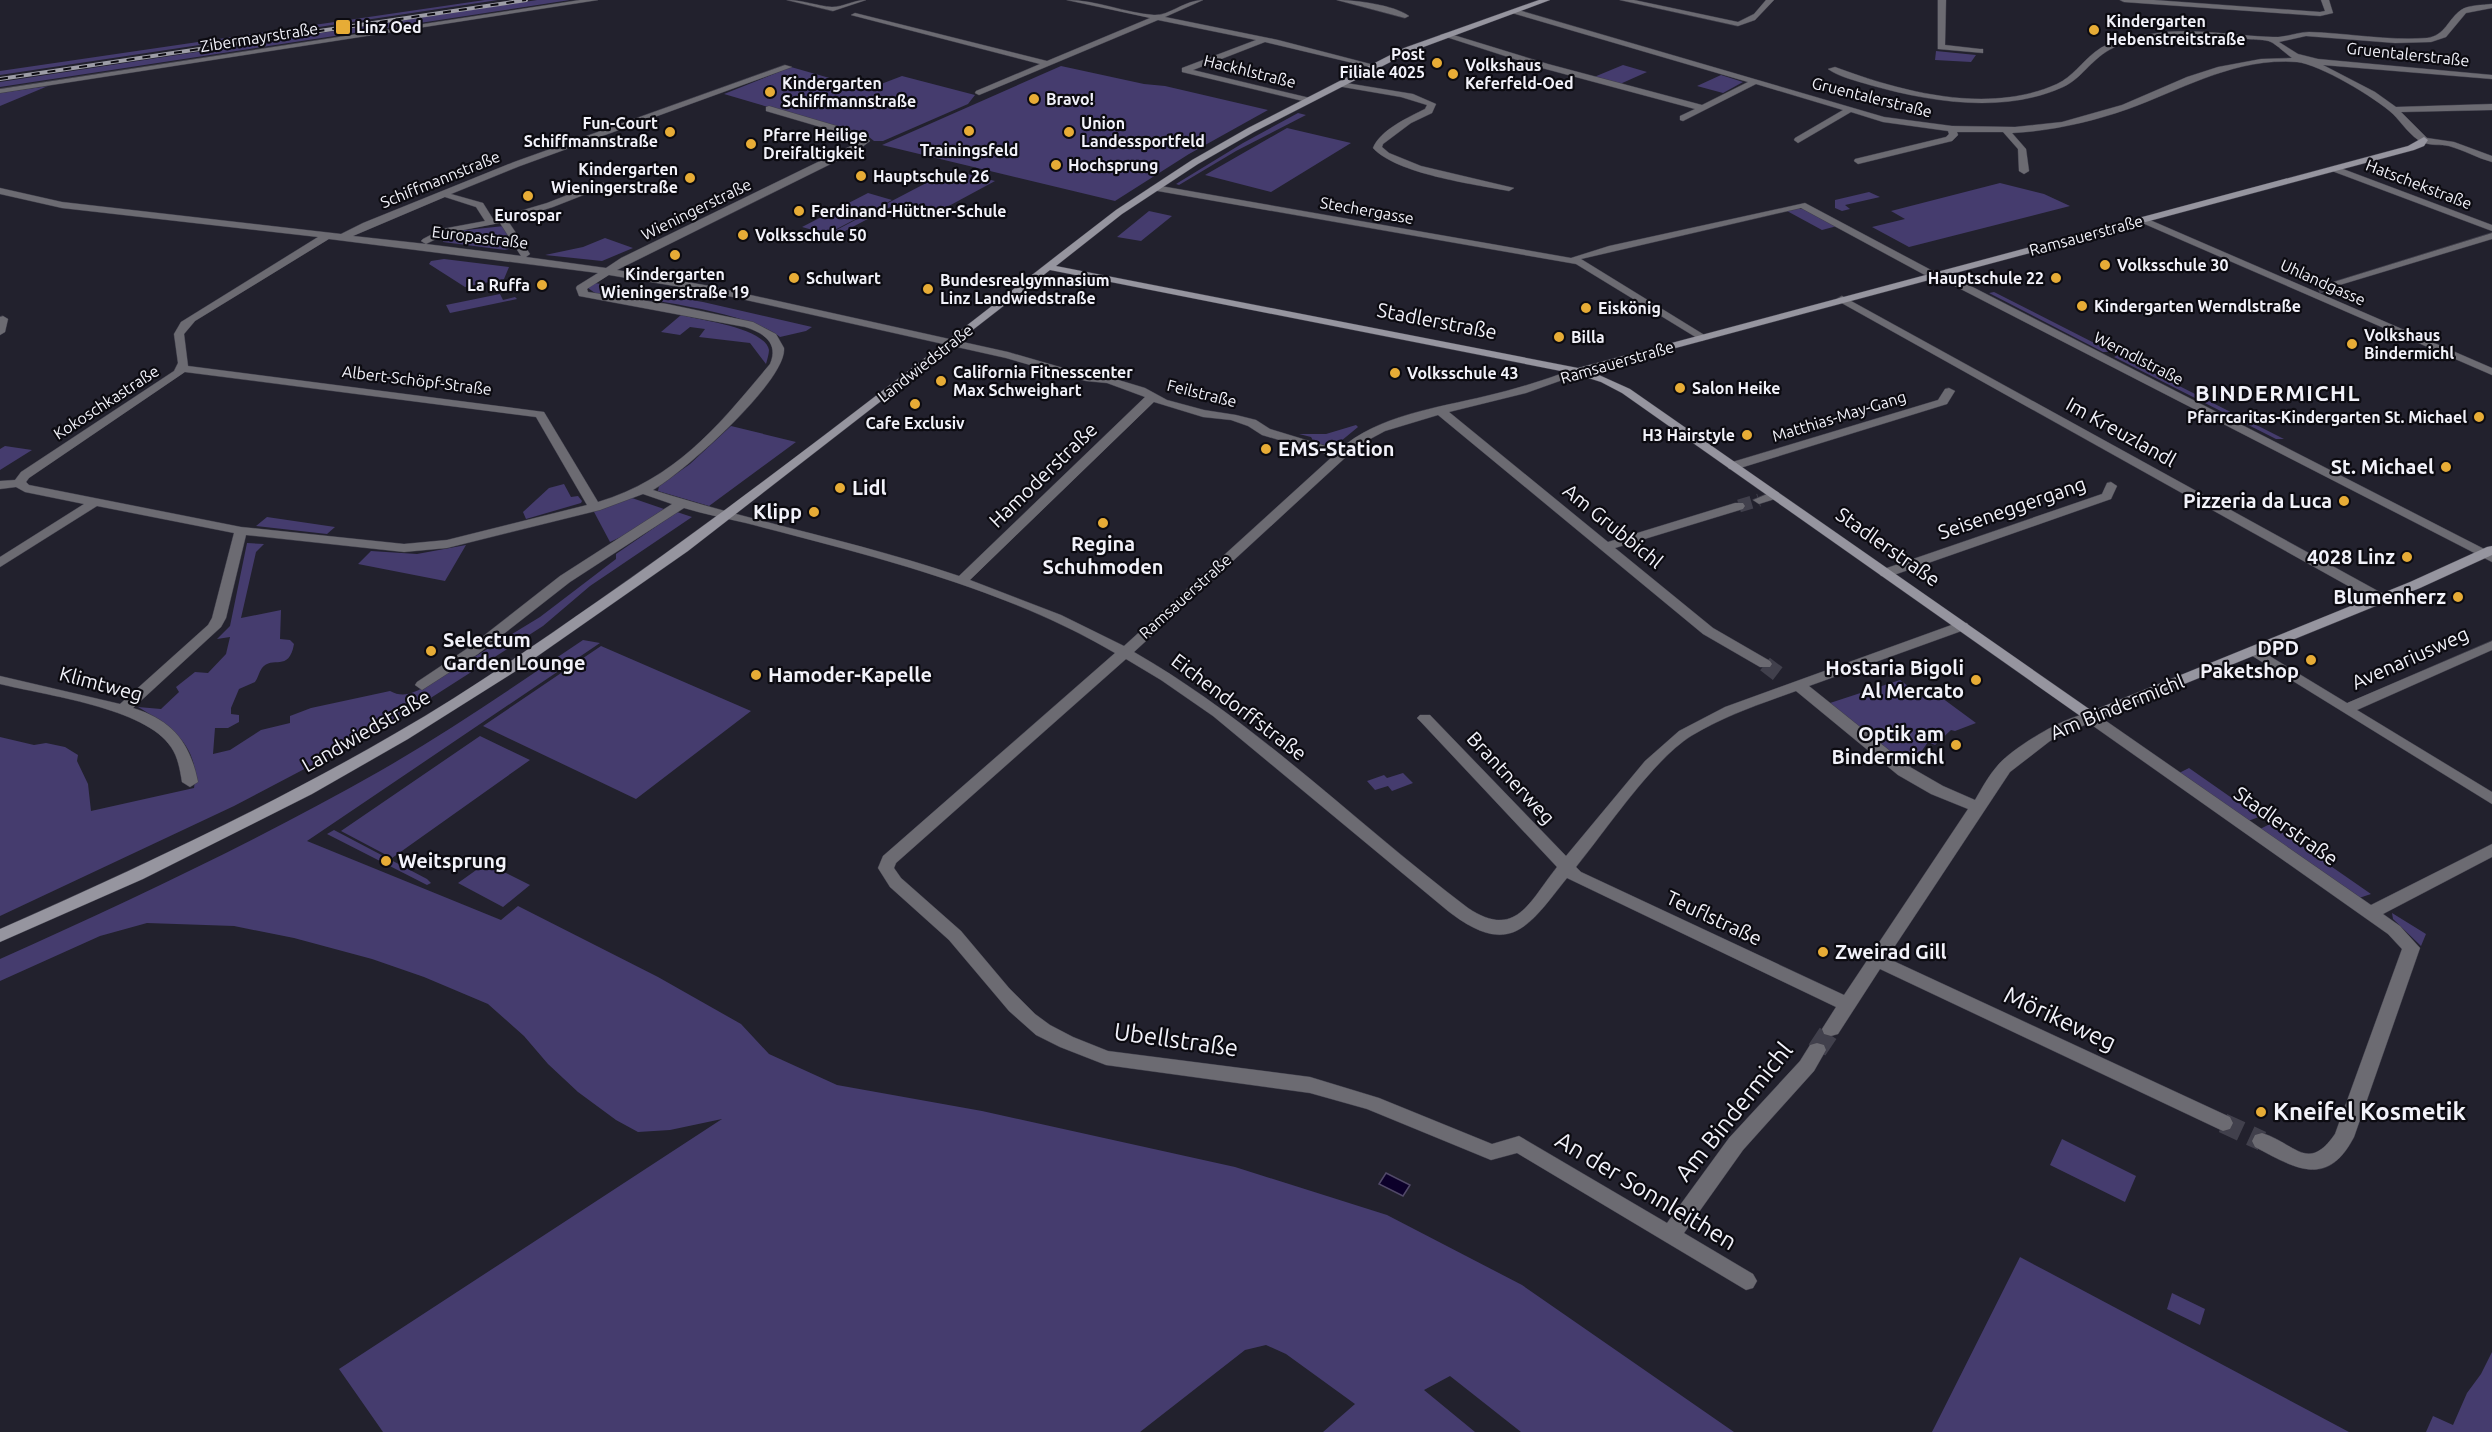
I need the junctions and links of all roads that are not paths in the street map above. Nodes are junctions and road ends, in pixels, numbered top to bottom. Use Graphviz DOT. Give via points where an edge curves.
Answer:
graph roads {
  1 [pos="594,0"];
  2 [pos="791,0"];
  3 [pos="862,0"];
  4 [pos="1071,0"];
  5 [pos="1199,0"];
  6 [pos="1341,0"];
  7 [pos="1546,0"];
  8 [pos="1624,0"];
  9 [pos="1770,0"];
  10 [pos="1942,0"];
  11 [pos="2124,0"];
  12 [pos="2325,0"];
  13 [pos="2480,0"];
  14 [pos="2492,5"];
  15 [pos="1515,11"];
  16 [pos="2281,12"];
  17 [pos="855,15"];
  18 [pos="1405,16"];
  19 [pos="1157,17"];
  20 [pos="2293,22"];
  21 [pos="1444,35"];
  22 [pos="1263,39"];
  23 [pos="2275,40"];
  24 [pos="1980,51"];
  25 [pos="2297,59"];
  26 [pos="2319,63"];
  27 [pos="1048,64"];
  28 [pos="1374,66"];
  29 [pos="788,67"];
  30 [pos="1832,69"];
  31 [pos="2492,77"];
  32 [pos="1754,82"];
  33 [pos="1340,84"];
  34 [pos="0,91"];
  35 [pos="979,93"];
  36 [pos="1307,100"];
  37 [pos="2477,107"];
  38 [pos="2492,107"];
  39 [pos="1702,108"];
  40 [pos="769,109"];
  41 [pos="1850,109"];
  42 [pos="2394,110"];
  43 [pos="2492,114"];
  44 [pos="1683,118"];
  45 [pos="1953,129"];
  46 [pos="2006,131"];
  47 [pos="1798,140"];
  48 [pos="2424,140"];
  49 [pos="2492,159"];
  50 [pos="1858,161"];
  51 [pos="2335,169"];
  52 [pos="2024,171"];
  53 [pos="601,185"];
  54 [pos="470,188"];
  55 [pos="1155,188"];
  56 [pos="1509,188"];
  57 [pos="0,190"];
  58 [pos="584,192"];
  59 [pos="449,196"];
  60 [pos="570,197"];
  61 [pos="600,197"];
  62 [pos="586,203"];
  63 [pos="480,205"];
  64 [pos="550,205"];
  65 [pos="1802,205"];
  66 [pos="519,215"];
  67 [pos="2143,220"];
  68 [pos="503,221"];
  69 [pos="491,223"];
  70 [pos="2492,228"];
  71 [pos="327,236"];
  72 [pos="2492,236"];
  73 [pos="341,238"];
  74 [pos="426,241"];
  75 [pos="525,254"];
  76 [pos="1573,261"];
  77 [pos="1047,267"];
  78 [pos="606,271"];
  79 [pos="1936,275"];
  80 [pos="2330,285"];
  81 [pos="1842,299"];
  82 [pos="3,319"];
  83 [pos="0,332"];
  84 [pos="1701,338"];
  85 [pos="951,342"];
  86 [pos="182,369"];
  87 [pos="2490,370"];
  88 [pos="1578,371"];
  89 [pos="1949,391"];
  90 [pos="1152,397"];
  91 [pos="1440,411"];
  92 [pos="1341,454"];
  93 [pos="1733,466"];
  94 [pos="19,483"];
  95 [pos="0,485"];
  96 [pos="2111,486"];
  97 [pos="642,490"];
  98 [pos="1774,495"];
  99 [pos="1758,500"];
  100 [pos="95,502"];
  101 [pos="682,503"];
  102 [pos="1740,506"];
  103 [pos="595,507"];
  104 [pos="727,515"];
  105 [pos="241,531"];
  106 [pos="1606,547"];
  107 [pos="2489,554"];
  108 [pos="0,563"];
  109 [pos="1886,573"];
  110 [pos="962,581"];
  111 [pos="2382,599"];
  112 [pos="1962,626"];
  113 [pos="2492,645"];
  114 [pos="1125,651"];
  115 [pos="2253,652"];
  116 [pos="1765,663"];
  117 [pos="0,680"];
  118 [pos="1791,683"];
  119 [pos="422,685"];
  120 [pos="124,708"];
  121 [pos="2346,709"];
  122 [pos="2091,717"];
  123 [pos="1425,718"];
  124 [pos="190,782"];
  125 [pos="2492,799"];
  126 [pos="1977,807"];
  127 [pos="2492,850"];
  128 [pos="1566,867"];
  129 [pos="886,868"];
  130 [pos="2370,913"];
  131 [pos="0,936"];
  132 [pos="1876,960"];
  133 [pos="1847,1004"];
  134 [pos="1831,1029"];
  135 [pos="1817,1050"];
  136 [pos="2223,1123"];
  137 [pos="2262,1142"];
  138 [pos="1519,1144"];
  139 [pos="1670,1235"];
  140 [pos="1746,1281"];
  1 -- 34 [label="street, Zibermayrstraße"];
  2 -- 3 [label="street" via="833,9"];
  4 -- 19 [label="street"];
  5 -- 19 [label="street"];
  6 -- 18 [label="street"];
  7 -- 15 [label="main road, Landwiedstraße"];
  8 -- 9 [label="street" via="1741,24 1757,15"];
  10 -- 24 [label="street" via="1941,47"];
  11 -- 16 [label="street"];
  12 -- 16 [label="street" via="2328,13"];
  13 -- 14 [label="street"];
  14 -- 23 [label="street" via="2466,10 2443,34 2431,40 2350,39 2305,31"];
  15 -- 21 [label="main road, Landwiedstraße"];
  15 -- 32 [label="street, Gruentalerstraße"];
  16 -- 20 [label="street"];
  17 -- 27 [label="street"];
  19 -- 22 [label="street"];
  19 -- 27 [label="street"];
  21 -- 28 [label="main road, Landwiedstraße"];
  21 -- 39 [label="street"];
  22 -- 28 [label="street"];
  22 -- 36 [label="street, Hackhlstraße" via="1185,70"];
  23 -- 25 [label="street"];
  23 -- 30 [label="street" via="2192,33 2127,41 2098,53 2060,86 2006,98 1919,93"];
  25 -- 26 [label="street"];
  25 -- 46 [label="street, Gruentalerstraße" via="2231,66 2091,118"];
  26 -- 31 [label="street, Gruentalerstraße"];
  26 -- 42 [label="street"];
  27 -- 35 [label="street"];
  28 -- 33 [label="main road, Landwiedstraße"];
  29 -- 73 [label="street, Schiffmannstraße" via="518,164"];
  32 -- 39 [label="street"];
  32 -- 41 [label="street, Gruentalerstraße"];
  33 -- 36 [label="main road, Landwiedstraße"];
  33 -- 56 [label="street" via="1432,104 1429,111 1379,142 1377,148 1386,156"];
  36 -- 55 [label="main road, Landwiedstraße" via="1225,144"];
  37 -- 38 [label="street"];
  37 -- 42 [label="street"];
  37 -- 43 [label="street"];
  39 -- 44 [label="street"];
  40 -- 78 [label="street, Wieningerstraße" via="866,140"];
  41 -- 45 [label="street, Gruentalerstraße" via="1899,122"];
  41 -- 47 [label="street"];
  42 -- 48 [label="street"];
  45 -- 46 [label="street, Gruentalerstraße"];
  45 -- 50 [label="street" via="1954,135 1949,139"];
  46 -- 52 [label="street" via="2022,149"];
  48 -- 49 [label="street" via="2451,144"];
  48 -- 51 [label="main road, Ramsauerstraße" via="2411,148"];
  51 -- 67 [label="main road, Ramsauerstraße"];
  51 -- 70 [label="street, Hatschekstraße"];
  53 -- 58 [label="street, Europastraße"];
  54 -- 63 [label="street"];
  55 -- 76 [label="street, Stechergasse"];
  55 -- 77 [label="main road, Landwiedstraße"];
  57 -- 71 [label="street, Europastraße" via="62,205"];
  58 -- 60 [label="street, Europastraße"];
  58 -- 61 [label="street"];
  59 -- 63 [label="street, Europastraße"];
  60 -- 62 [label="street"];
  60 -- 64 [label="street, Europastraße"];
  63 -- 69 [label="street, Europastraße"];
  64 -- 66 [label="street, Europastraße"];
  64 -- 66 [label="street, Europastraße" via="566,210 535,218"];
  65 -- 76 [label="street, Stechergasse" via="1605,250"];
  65 -- 79 [label="street, Werndlstraße"];
  66 -- 68 [label="street, Europastraße"];
  67 -- 79 [label="main road, Ramsauerstraße"];
  67 -- 87 [label="street, Uhlandgasse"];
  68 -- 69 [label="street, Europastraße"];
  68 -- 75 [label="street, Europastraße"];
  69 -- 74 [label="street, Europastraße" via="445,231"];
  71 -- 73 [label="street, Europastraße"];
  71 -- 86 [label="street, Kokoschkastraße" via="185,323 178,334"];
  72 -- 80 [label="street"];
  73 -- 78 [label="street, Europastraße"];
  76 -- 84 [label="street, Stechergasse"];
  77 -- 85 [label="main road, Landwiedstraße"];
  77 -- 88 [label="main road, Stadlerstraße"];
  78 -- 85 [label="street, Europastraße" via="710,288"];
  78 -- 97 [label="street" via="583,285 583,294 747,325 770,334 779,348 775,365 730,420 673,472"];
  79 -- 81 [label="main road, Ramsauerstraße"];
  79 -- 107 [label="street, Werndlstraße"];
  81 -- 84 [label="main road, Ramsauerstraße"];
  81 -- 111 [label="street, Im Kreuzlandl"];
  82 -- 83 [label="street"];
  84 -- 88 [label="main road, Ramsauerstraße"];
  85 -- 90 [label="street, Feilstraße" via="1090,379 1108,380"];
  85 -- 104 [label="main road, Landwiedstraße"];
  86 -- 94 [label="street, Kokoschkastraße" via="25,475"];
  86 -- 103 [label="street, Albert-Schöpf-Straße" via="540,414"];
  88 -- 91 [label="street, Ramsauerstraße"];
  88 -- 93 [label="main road, Stadlerstraße" via="1617,386"];
  89 -- 93 [label="street, Matthias-May-Gang" via="1943,402"];
  90 -- 92 [label="street, Feilstraße" via="1251,423 1266,432"];
  90 -- 110 [label="street, Hamoderstraße"];
  91 -- 92 [label="street, Ramsauerstraße" via="1371,432"];
  91 -- 106 [label="street, Am Grubbichl"];
  92 -- 114 [label="street, Ramsauerstraße"];
  93 -- 98 [label="main road, Stadlerstraße"];
  94 -- 95 [label="street"];
  94 -- 100 [label="street" via="25,488"];
  96 -- 109 [label="street, Seiseneggergang" via="2107,496"];
  97 -- 101 [label="street"];
  97 -- 103 [label="street"];
  98 -- 99 [label="street"];
  98 -- 109 [label="main road, Stadlerstraße"];
  100 -- 105 [label="street"];
  100 -- 108 [label="street"];
  101 -- 104 [label="street"];
  101 -- 119 [label="street, Landwiedstraße" via="566,579"];
  102 -- 106 [label="street"];
  103 -- 105 [label="street" via="458,542 416,548"];
  104 -- 110 [label="street, Eichendorffstraße"];
  104 -- 131 [label="main road, Landwiedstraße" via="537,651 364,759 146,871"];
  105 -- 120 [label="street" via="214,627"];
  106 -- 116 [label="street, Am Grubbichl" via="1708,631"];
  107 -- 111 [label="main road, Am Bindermichl"];
  109 -- 112 [label="main road, Stadlerstraße"];
  110 -- 114 [label="street, Eichendorffstraße" via="1046,613"];
  111 -- 115 [label="main road, Am Bindermichl"];
  112 -- 118 [label="street"];
  112 -- 122 [label="main road, Stadlerstraße"];
  113 -- 121 [label="street, Avenariusweg"];
  114 -- 128 [label="street, Eichendorffstraße" via="1217,712 1386,852 1477,921 1502,929 1513,926 1524,919"];
  114 -- 129 [label="street, Ramsauerstraße" via="888,860"];
  115 -- 121 [label="street, Avenariusweg"];
  115 -- 122 [label="main road, Am Bindermichl"];
  117 -- 120 [label="street, Klimtweg"];
  118 -- 126 [label="street" via="1904,771"];
  118 -- 128 [label="street" via="1714,717 1669,746"];
  120 -- 124 [label="street, Klimtweg" via="148,718 170,735 185,758"];
  121 -- 125 [label="street, Avenariusweg"];
  122 -- 126 [label="street, Am Bindermichl" via="2046,734 2025,749 2004,768"];
  122 -- 130 [label="street, Stadlerstraße"];
  123 -- 128 [label="street, Brantnerweg"];
  126 -- 132 [label="street, Am Bindermichl"];
  127 -- 130 [label="street"];
  128 -- 133 [label="street, Teuflstraße" via="1575,876"];
  129 -- 138 [label="street, Ubellstraße" via="897,884 945,926 1019,1008 1042,1029 1075,1047 1106,1058 1310,1085 1372,1103 1491,1152"];
  130 -- 137 [label="street, Stadlerstraße" via="2411,948 2344,1137 2330,1158 2319,1163 2305,1162"];
  132 -- 133 [label="street, Am Bindermichl"];
  132 -- 136 [label="street, Mörikeweg"];
  133 -- 134 [label="street, Am Bindermichl"];
  135 -- 139 [label="street, Am Bindermichl" via="1736,1144"];
  138 -- 139 [label="street, An der Sonnleithen"];
  139 -- 140 [label="street, An der Sonnleithen"];
}
